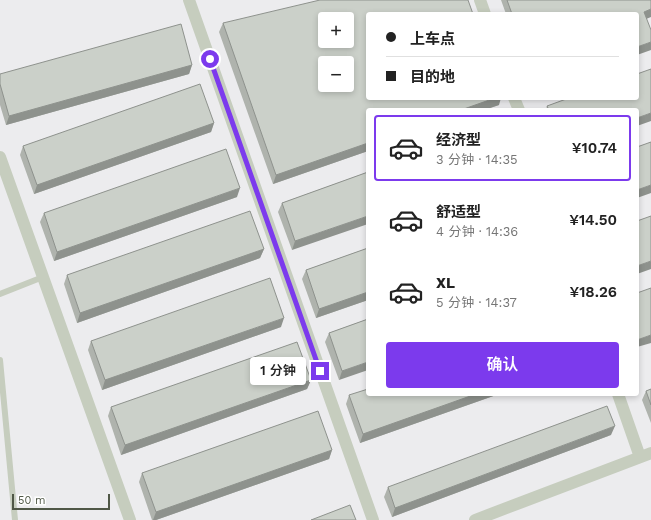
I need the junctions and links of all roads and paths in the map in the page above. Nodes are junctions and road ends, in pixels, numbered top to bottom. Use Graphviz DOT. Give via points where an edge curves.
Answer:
graph roads {
  1 [pos="190,0"];
  2 [pos="480,0"];
  3 [pos="484,12"];
  4 [pos="0,157"];
  5 [pos="43,277"];
  6 [pos="0,294"];
  7 [pos="0,360"];
  8 [pos="619,396"];
  9 [pos="646,455"];
  10 [pos="505,508"];
  11 [pos="15,520"];
  12 [pos="130,520"];
  13 [pos="373,520"];
  14 [pos="475,520"];
  15 [pos="510,520"];
  1 -- 13 [label="street"];
  2 -- 3 [label="street"];
  4 -- 5 [label="street"];
  5 -- 6 [label="lane"];
  5 -- 12 [label="street"];
  7 -- 11 [label="lane"];
  8 -- 9 [label="street"];
  9 -- 10 [label="street"];
  10 -- 14 [label="street"];
  10 -- 15 [label="street"];
}
